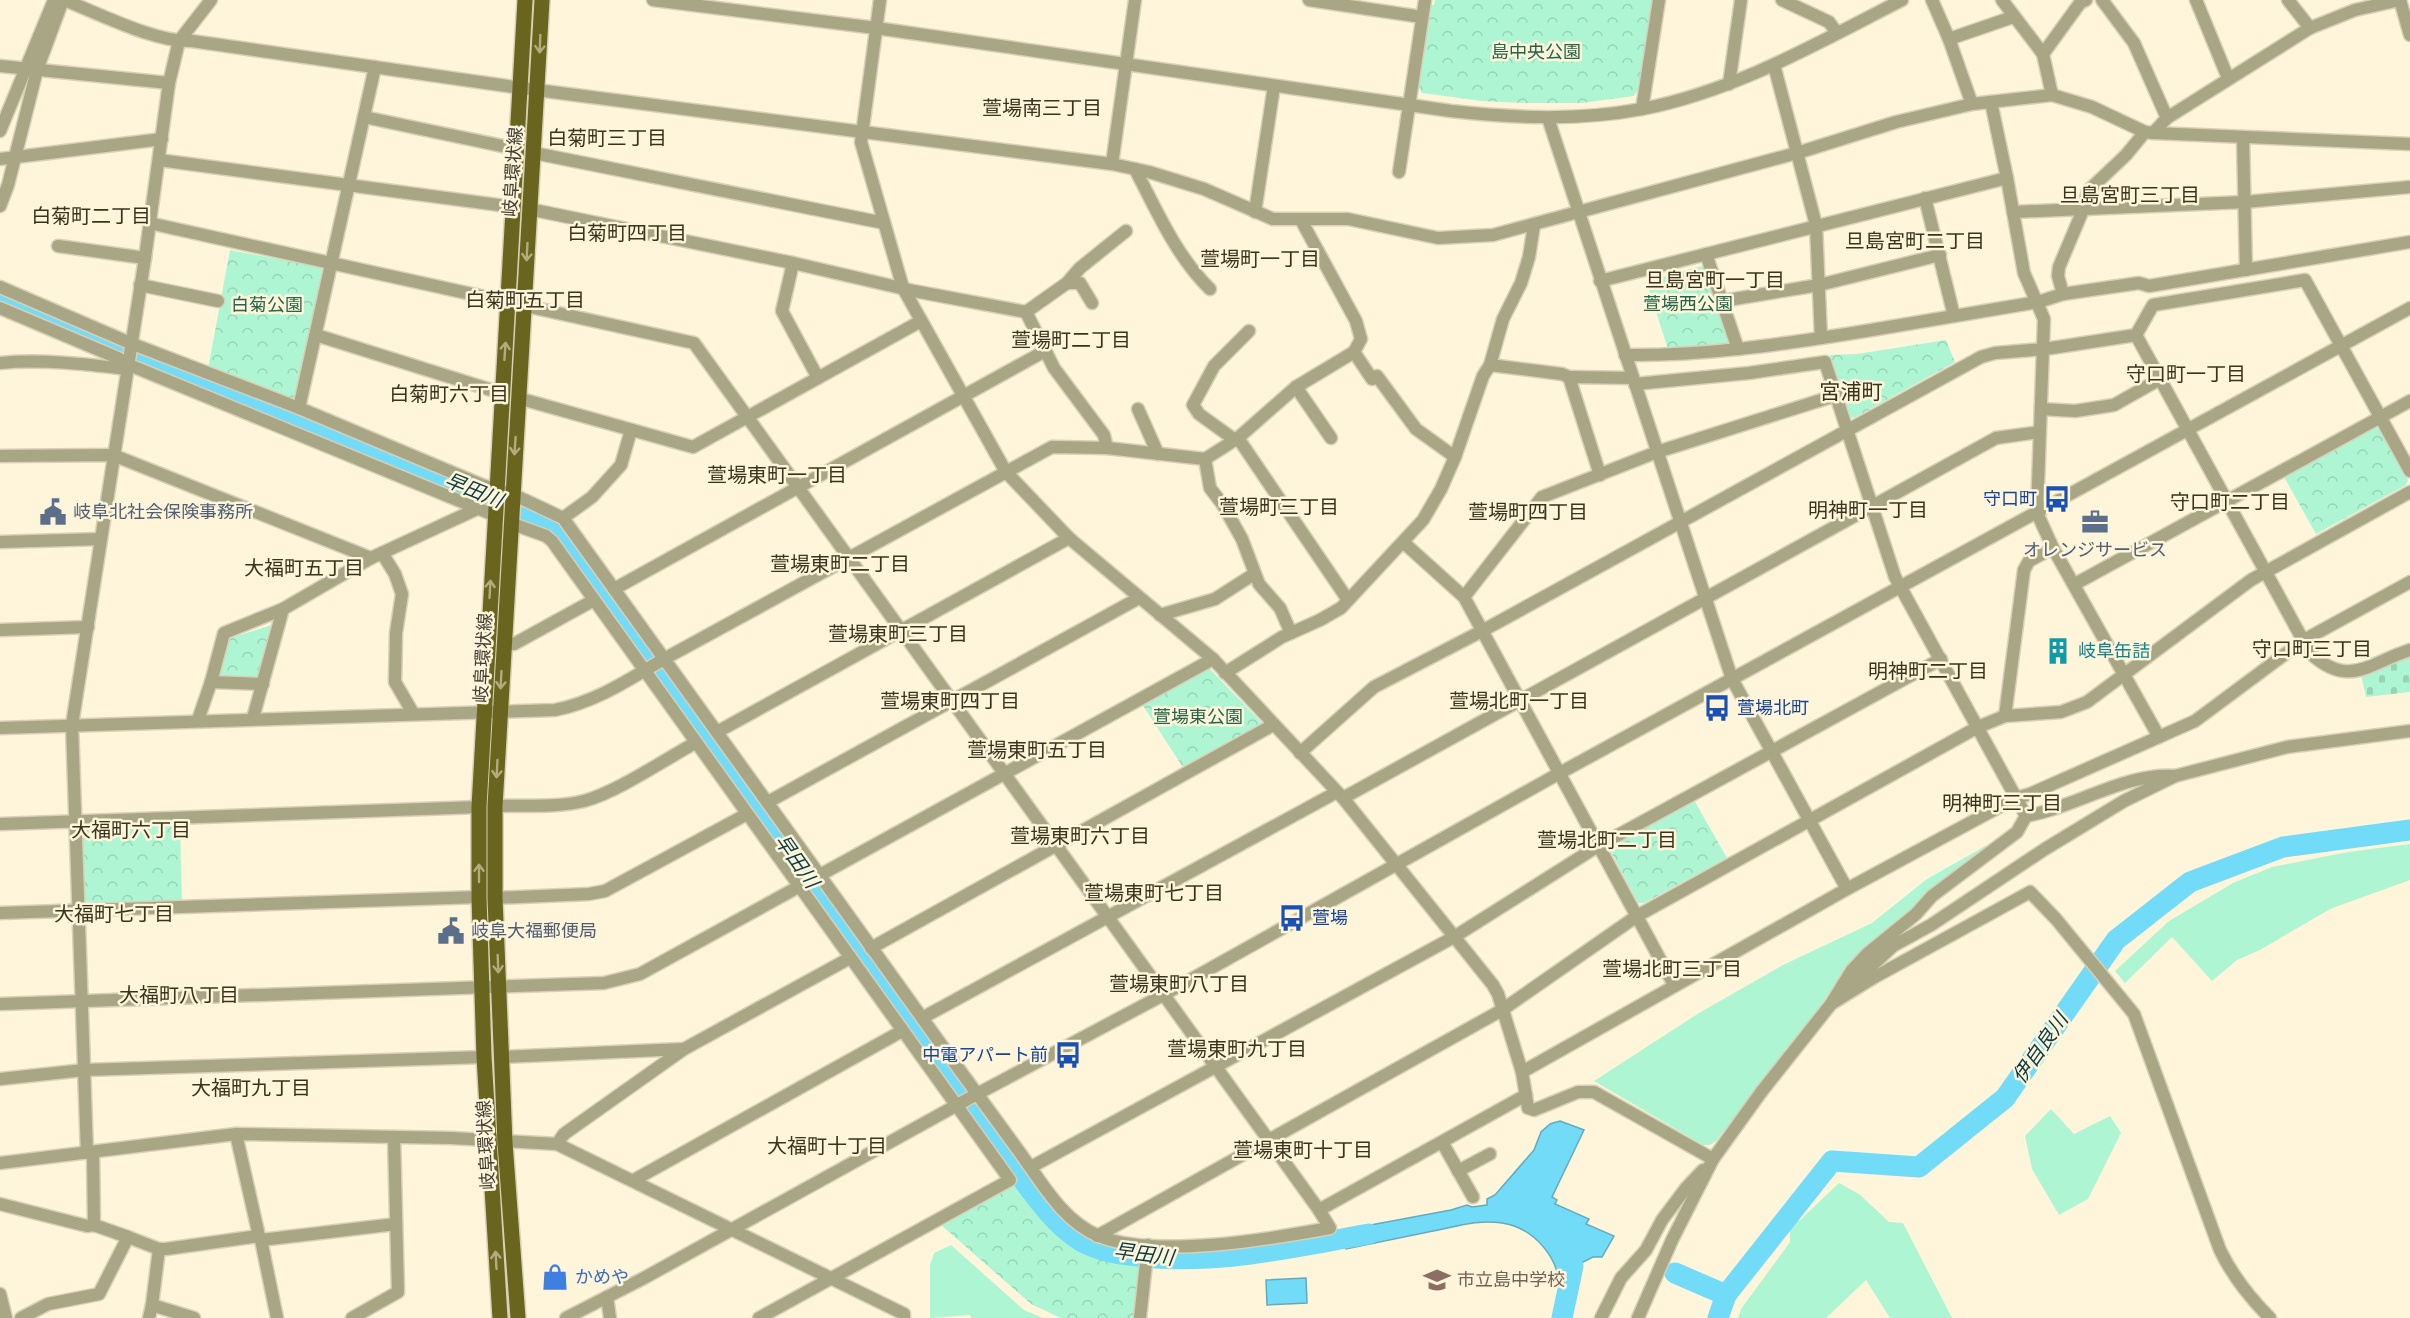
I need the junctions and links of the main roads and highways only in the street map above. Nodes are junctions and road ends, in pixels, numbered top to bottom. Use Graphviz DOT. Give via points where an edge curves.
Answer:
graph roads {
  1 [pos="525,0"];
  2 [pos="542,0"];
  3 [pos="522,208"];
  4 [pos="500,1318"];
  5 [pos="518,1318"];
  1 -- 3 [label="main road, 岐阜環状線" via="517,149"];
  2 -- 3 [label="main road, 岐阜環状線, one-way" via="534,153"];
  4 -- 3 [label="main road, 岐阜環状線, one-way" via="484,1057 479,807 501,393 508,302"];
  3 -- 5 [label="main road, 岐阜環状線, one-way" via="524,306 495,806 501,1057"];
}
